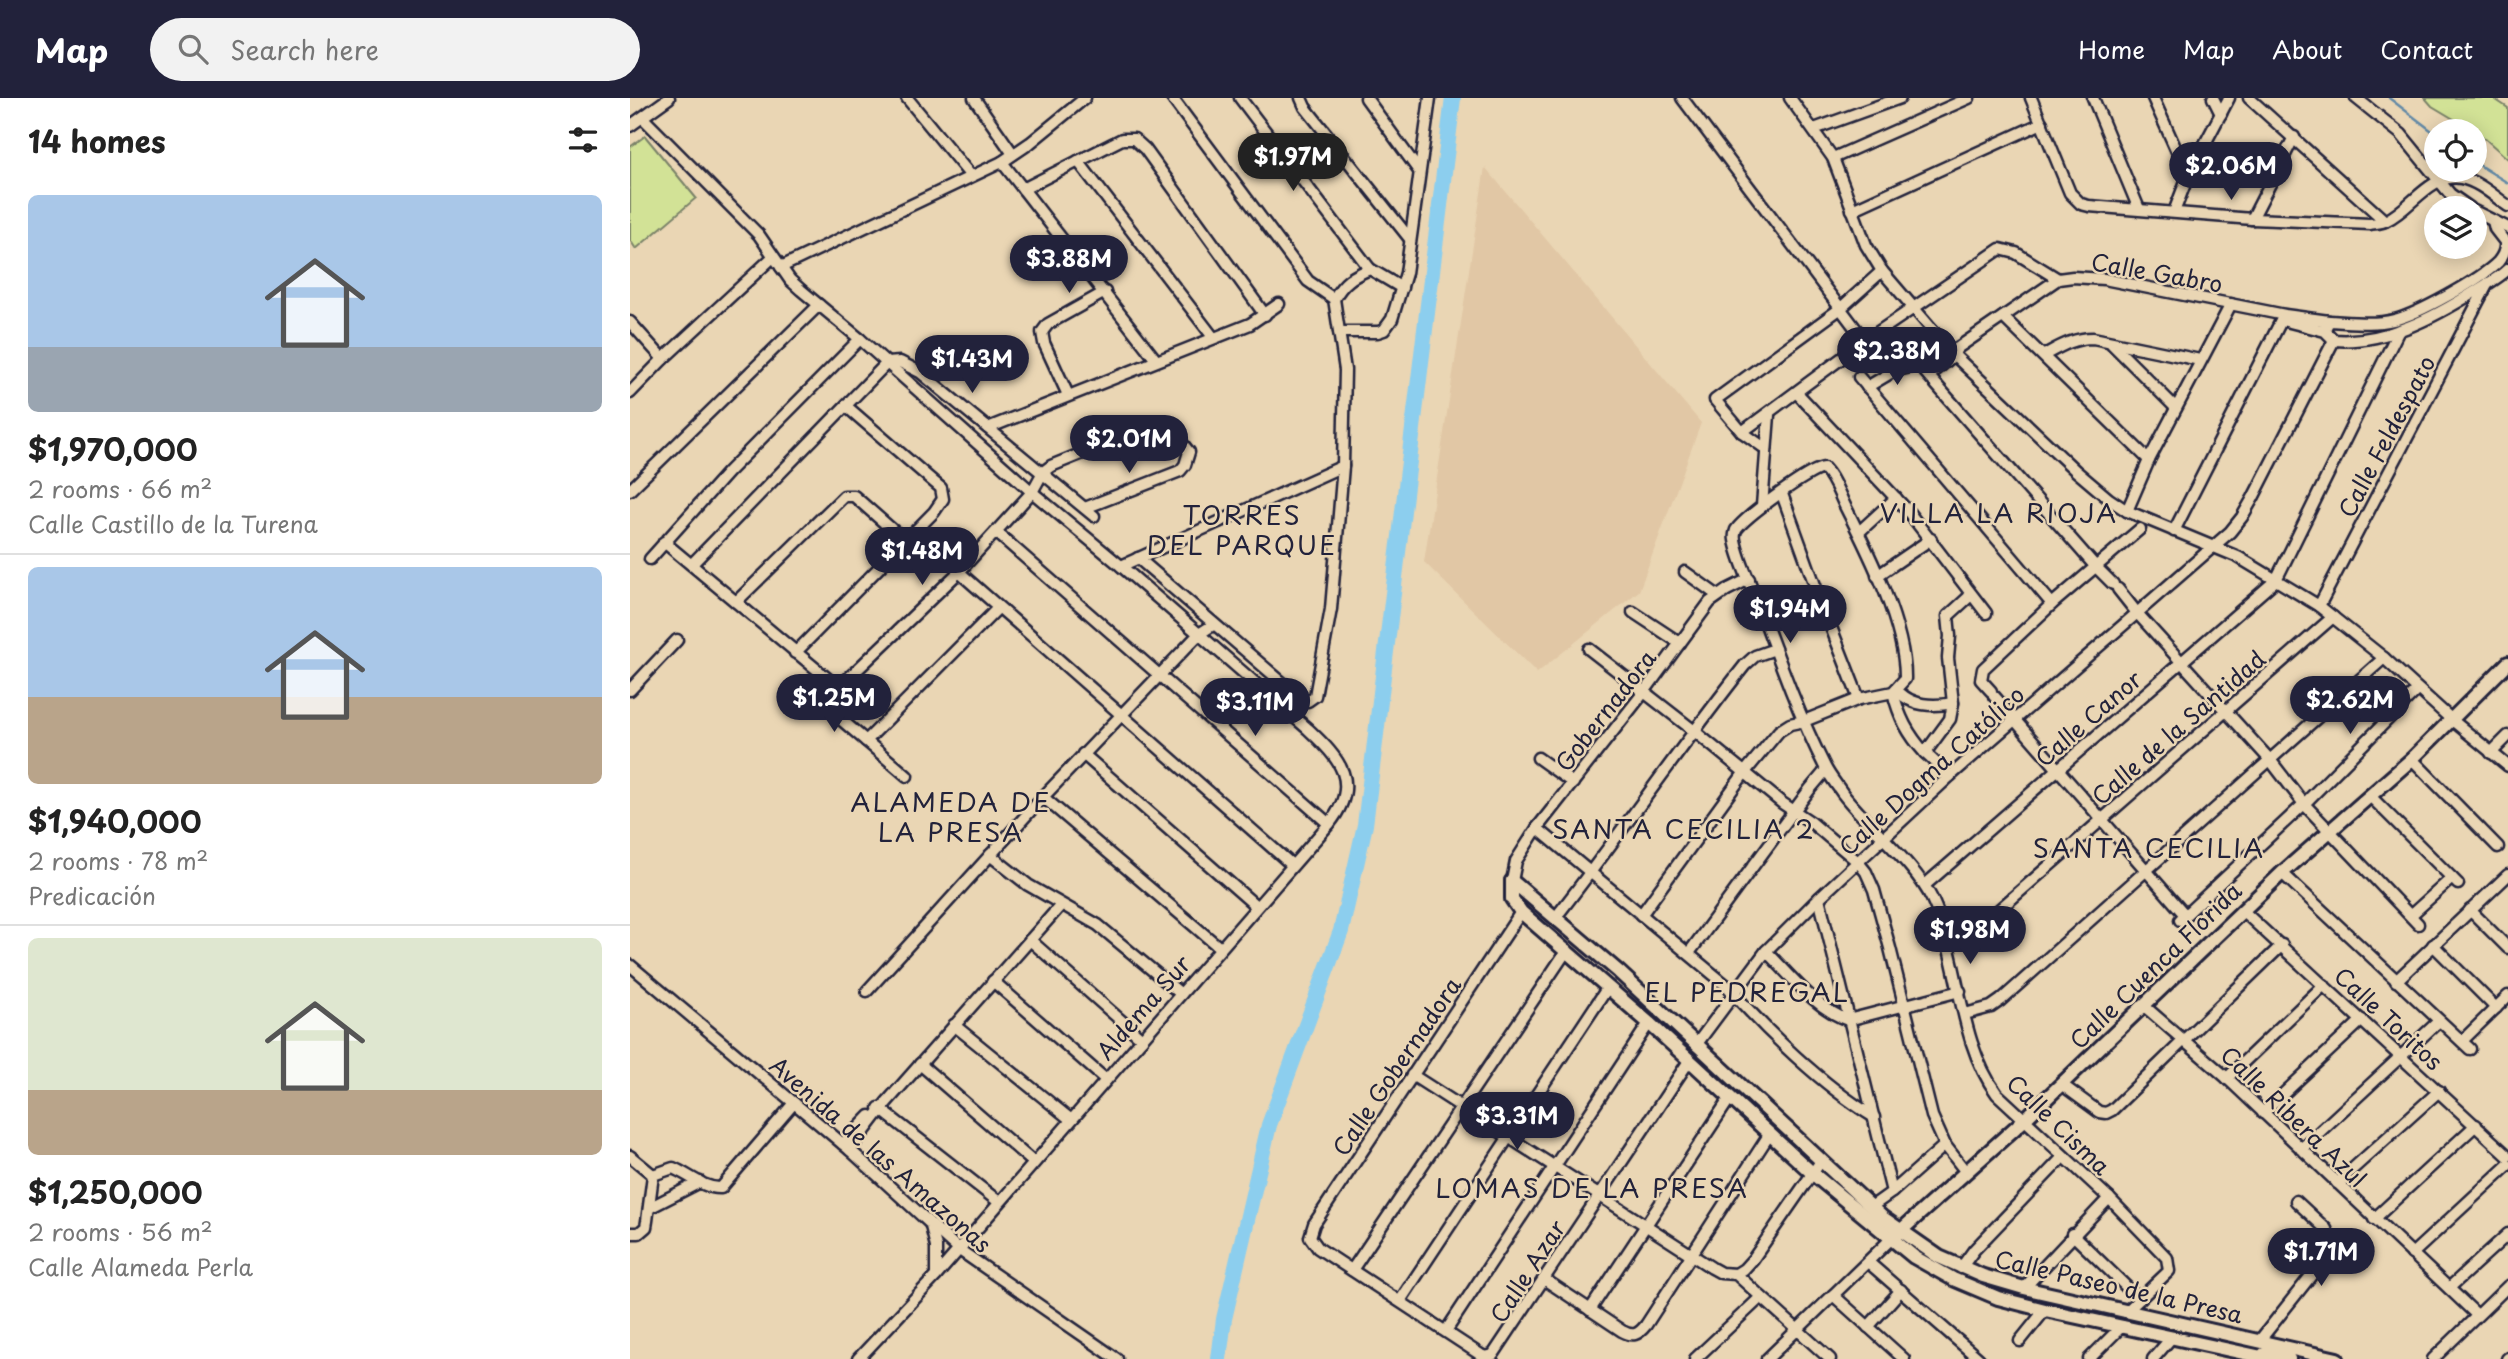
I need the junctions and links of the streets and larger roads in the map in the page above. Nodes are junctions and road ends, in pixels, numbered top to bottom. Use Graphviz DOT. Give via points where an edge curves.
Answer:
graph roads {
  1 [pos="669,98"];
  2 [pos="907,98"];
  3 [pos="974,98"];
  4 [pos="1085,98"];
  5 [pos="1172,98"];
  6 [pos="1240,98"];
  7 [pos="1301,98"];
  8 [pos="1366,98"];
  9 [pos="1430,98"];
  10 [pos="1682,98"];
  11 [pos="1790,98"];
  12 [pos="1900,98"];
  13 [pos="1969,98"];
  14 [pos="2031,98"];
  15 [pos="2092,98"];
  16 [pos="2153,98"];
  17 [pos="2213,98"];
  18 [pos="2229,98"];
  19 [pos="2249,98"];
  20 [pos="2356,98"];
  21 [pos="2221,114"];
  22 [pos="643,118"];
  23 [pos="2042,123"];
  24 [pos="630,126"];
  25 [pos="1814,129"];
  26 [pos="2294,138"];
  27 [pos="1013,154"];
  28 [pos="1833,158"];
  29 [pos="1078,161"];
  30 [pos="1002,162"];
  31 [pos="2424,162"];
  32 [pos="1419,171"];
  33 [pos="971,176"];
  34 [pos="2188,176"];
  35 [pos="2438,182"];
  36 [pos="2440,182"];
  37 [pos="2473,182"];
  38 [pos="1023,189"];
  39 [pos="2453,196"];
  40 [pos="2508,206"];
  41 [pos="2140,209"];
  42 [pos="1852,210"];
  43 [pos="2174,212"];
  44 [pos="2487,218"];
  45 [pos="2252,219"];
  46 [pos="2493,221"];
  47 [pos="2385,222"];
  48 [pos="2508,228"];
  49 [pos="1410,239"];
  50 [pos="773,257"];
  51 [pos="781,267"];
  52 [pos="1370,269"];
  53 [pos="2508,269"];
  54 [pos="1882,271"];
  55 [pos="2057,279"];
  56 [pos="2488,284"];
  57 [pos="1402,288"];
  58 [pos="1105,292"];
  59 [pos="1334,299"];
  60 [pos="1279,304"];
  61 [pos="2231,304"];
  62 [pos="819,305"];
  63 [pos="1841,308"];
  64 [pos="1913,308"];
  65 [pos="1265,315"];
  66 [pos="2003,317"];
  67 [pos="2283,317"];
  68 [pos="630,322"];
  69 [pos="2327,326"];
  70 [pos="2399,330"];
  71 [pos="1339,332"];
  72 [pos="1213,337"];
  73 [pos="860,339"];
  74 [pos="2334,340"];
  75 [pos="1866,341"];
  76 [pos="2111,342"];
  77 [pos="1953,352"];
  78 [pos="2044,355"];
  79 [pos="663,359"];
  80 [pos="1156,360"];
  81 [pos="2200,360"];
  82 [pos="887,363"];
  83 [pos="1919,365"];
  84 [pos="1929,376"];
  85 [pos="1859,377"];
  86 [pos="1867,387"];
  87 [pos="630,393"];
  88 [pos="1797,393"];
  89 [pos="1068,395"];
  90 [pos="846,406"];
  91 [pos="2176,408"];
  92 [pos="1769,415"];
  93 [pos="988,428"];
  94 [pos="1742,432"];
  95 [pos="1766,449"];
  96 [pos="2149,460"];
  97 [pos="1343,466"];
  98 [pos="1043,472"];
  99 [pos="630,491"];
  100 [pos="1032,492"];
  101 [pos="1782,494"];
  102 [pos="1896,498"];
  103 [pos="1762,506"];
  104 [pos="1085,508"];
  105 [pos="2127,511"];
  106 [pos="1094,516"];
  107 [pos="2140,529"];
  108 [pos="996,531"];
  109 [pos="2175,531"];
  110 [pos="1859,532"];
  111 [pos="1931,539"];
  112 [pos="904,540"];
  113 [pos="664,542"];
  114 [pos="2215,547"];
  115 [pos="1138,558"];
  116 [pos="650,559"];
  117 [pos="692,564"];
  118 [pos="1121,566"];
  119 [pos="2095,566"];
  120 [pos="959,572"];
  121 [pos="1685,572"];
  122 [pos="1877,576"];
  123 [pos="1749,579"];
  124 [pos="2276,580"];
  125 [pos="1717,595"];
  126 [pos="1971,595"];
  127 [pos="736,602"];
  128 [pos="2052,604"];
  129 [pos="2319,606"];
  130 [pos="998,608"];
  131 [pos="1633,612"];
  132 [pos="1986,613"];
  133 [pos="2137,613"];
  134 [pos="2333,617"];
  135 [pos="1213,625"];
  136 [pos="1199,634"];
  137 [pos="677,640"];
  138 [pos="1680,643"];
  139 [pos="1589,649"];
  140 [pos="1775,649"];
  141 [pos="795,653"];
  142 [pos="2384,658"];
  143 [pos="2182,661"];
  144 [pos="2508,663"];
  145 [pos="1160,676"];
  146 [pos="839,688"];
  147 [pos="630,690"];
  148 [pos="2417,690"];
  149 [pos="1895,691"];
  150 [pos="1644,692"];
  151 [pos="1859,699"];
  152 [pos="1953,703"];
  153 [pos="2225,710"];
  154 [pos="1122,715"];
  155 [pos="2015,719"];
  156 [pos="2452,720"];
  157 [pos="1804,721"];
  158 [pos="1693,730"];
  159 [pos="2508,736"];
  160 [pos="866,741"];
  161 [pos="1925,753"];
  162 [pos="2491,753"];
  163 [pos="1083,754"];
  164 [pos="1538,758"];
  165 [pos="2412,759"];
  166 [pos="2271,761"];
  167 [pos="2508,766"];
  168 [pos="2059,769"];
  169 [pos="1826,770"];
  170 [pos="1745,772"];
  171 [pos="907,776"];
  172 [pos="1950,776"];
  173 [pos="1573,783"];
  174 [pos="2370,796"];
  175 [pos="1044,797"];
  176 [pos="2304,804"];
  177 [pos="1794,811"];
  178 [pos="2102,819"];
  179 [pos="1329,824"];
  180 [pos="1537,828"];
  181 [pos="2330,832"];
  182 [pos="1882,838"];
  183 [pos="2498,847"];
  184 [pos="990,855"];
  185 [pos="1858,862"];
  186 [pos="1292,865"];
  187 [pos="2147,871"];
  188 [pos="2282,873"];
  189 [pos="1590,874"];
  190 [pos="2508,876"];
  191 [pos="1512,881"];
  192 [pos="1925,885"];
  193 [pos="1819,898"];
  194 [pos="1061,905"];
  195 [pos="1256,906"];
  196 [pos="2470,910"];
  197 [pos="2243,911"];
  198 [pos="1521,912"];
  199 [pos="1641,915"];
  200 [pos="1556,917"];
  201 [pos="1947,938"];
  202 [pos="1030,940"];
  203 [pos="2281,945"];
  204 [pos="2433,945"];
  205 [pos="1220,948"];
  206 [pos="2508,948"];
  207 [pos="1567,950"];
  208 [pos="1766,951"];
  209 [pos="1689,953"];
  210 [pos="630,965"];
  211 [pos="993,981"];
  212 [pos="2396,981"];
  213 [pos="2324,985"];
  214 [pos="1608,987"];
  215 [pos="867,991"];
  216 [pos="1960,991"];
  217 [pos="1733,993"];
  218 [pos="1181,994"];
  219 [pos="2508,996"];
  220 [pos="2143,1005"];
  221 [pos="1904,1007"];
  222 [pos="2496,1008"];
  223 [pos="1965,1014"];
  224 [pos="1849,1020"];
  225 [pos="2362,1020"];
  226 [pos="2439,1021"];
  227 [pos="1649,1023"];
  228 [pos="954,1025"];
  229 [pos="1142,1040"];
  230 [pos="2184,1040"];
  231 [pos="1696,1045"];
  232 [pos="2402,1056"];
  233 [pos="1689,1061"];
  234 [pos="920,1064"];
  235 [pos="1412,1075"];
  236 [pos="2227,1078"];
  237 [pos="1106,1080"];
  238 [pos="2061,1084"];
  239 [pos="2440,1091"];
  240 [pos="1730,1098"];
  241 [pos="794,1103"];
  242 [pos="1461,1106"];
  243 [pos="882,1107"];
  244 [pos="2263,1113"];
  245 [pos="1874,1117"];
  246 [pos="1070,1119"];
  247 [pos="2024,1120"];
  248 [pos="2476,1125"];
  249 [pos="1769,1135"];
  250 [pos="1509,1136"];
  251 [pos="1944,1145"];
  252 [pos="846,1147"];
  253 [pos="2301,1149"];
  254 [pos="2508,1156"];
  255 [pos="2063,1157"];
  256 [pos="633,1158"];
  257 [pos="1821,1161"];
  258 [pos="1033,1162"];
  259 [pos="1554,1164"];
  260 [pos="2508,1165"];
  261 [pos="1966,1172"];
  262 [pos="1812,1173"];
  263 [pos="653,1175"];
  264 [pos="700,1182"];
  265 [pos="2337,1183"];
  266 [pos="1892,1192"];
  267 [pos="1600,1195"];
  268 [pos="2109,1198"];
  269 [pos="2296,1201"];
  270 [pos="999,1202"];
  271 [pos="649,1208"];
  272 [pos="1871,1208"];
  273 [pos="2374,1219"];
  274 [pos="931,1225"];
  275 [pos="1647,1226"];
  276 [pos="630,1233"];
  277 [pos="2073,1234"];
  278 [pos="2508,1234"];
  279 [pos="1896,1235"];
  280 [pos="958,1249"];
  281 [pos="2412,1254"];
  282 [pos="1693,1255"];
  283 [pos="1868,1262"];
  284 [pos="1961,1268"];
  285 [pos="1352,1270"];
  286 [pos="1736,1274"];
  287 [pos="936,1276"];
  288 [pos="1544,1279"];
  289 [pos="2508,1286"];
  290 [pos="2449,1288"];
  291 [pos="2024,1289"];
  292 [pos="1901,1290"];
  293 [pos="1833,1295"];
  294 [pos="1761,1297"];
  295 [pos="2139,1299"];
  296 [pos="1400,1301"];
  297 [pos="1590,1310"];
  298 [pos="2045,1310"];
  299 [pos="2126,1312"];
  300 [pos="2477,1315"];
  301 [pos="2122,1326"];
  302 [pos="1868,1327"];
  303 [pos="1797,1329"];
  304 [pos="1446,1331"];
  305 [pos="2172,1337"];
  306 [pos="2260,1340"];
  307 [pos="2020,1341"];
  308 [pos="2305,1355"];
  309 [pos="2257,1356"];
  310 [pos="858,1359"];
  311 [pos="1117,1359"];
  312 [pos="1695,1359"];
  313 [pos="1767,1359"];
  314 [pos="1830,1359"];
  315 [pos="1904,1359"];
  316 [pos="1979,1359"];
  317 [pos="2090,1359"];
  318 [pos="2153,1359"];
  319 [pos="2272,1359"];
  320 [pos="2289,1359"];
  321 [pos="2337,1359"];
  322 [pos="2433,1359"];
  1 -- 22 [label="street"];
  2 -- 33 [label="street"];
  3 -- 27 [label="street"];
  4 -- 27 [label="street"];
  5 -- 59 [label="street" via="1308,281"];
  6 -- 52 [label="street"];
  7 -- 49 [label="street"];
  8 -- 32 [label="street"];
  9 -- 32 [label="street"];
  10 -- 63 [label="street"];
  11 -- 25 [label="street"];
  12 -- 25 [label="street"];
  13 -- 28 [label="street"];
  14 -- 23 [label="street"];
  15 -- 41 [label="street"];
  16 -- 34 [label="street"];
  17 -- 21 [label="street"];
  18 -- 21 [label="street"];
  19 -- 26 [label="street"];
  20 -- 31 [label="street" via="2401,134"];
  21 -- 34 [label="street"];
  22 -- 24 [label="street"];
  22 -- 50 [label="street" via="753,229"];
  23 -- 41 [label="street" via="2075,199 2089,206"];
  23 -- 42 [label="street"];
  25 -- 28 [label="street"];
  26 -- 45 [label="street"];
  26 -- 47 [label="street"];
  27 -- 30 [label="street"];
  28 -- 42 [label="street"];
  29 -- 38 [label="street"];
  29 -- 65 [label="street" via="1122,139 1140,143"];
  29 -- 72 [label="street"];
  30 -- 33 [label="street"];
  30 -- 38 [label="street"];
  32 -- 49 [label="street"];
  33 -- 51 [label="street"];
  34 -- 43 [label="street"];
  35 -- 47 [label="street"];
  36 -- 39 [label="street"];
  37 -- 40 [label="street"];
  38 -- 58 [label="street"];
  41 -- 43 [label="street"];
  42 -- 54 [label="street"];
  43 -- 45 [label="street"];
  44 -- 46 [label="street"];
  45 -- 47 [label="street"];
  46 -- 48 [label="street"];
  46 -- 69 [label="street, Calle Gabro" via="2505,242 2498,262 2444,297 2393,320"];
  49 -- 57 [label="street"];
  50 -- 51 [label="street"];
  50 -- 79 [label="street"];
  51 -- 62 [label="street"];
  52 -- 57 [label="street"];
  52 -- 59 [label="street" via="1340,286"];
  53 -- 56 [label="street"];
  54 -- 63 [label="street"];
  54 -- 64 [label="street"];
  55 -- 61 [label="street, Calle Gabro" via="2104,279"];
  55 -- 64 [label="street" via="2016,253 2000,249"];
  55 -- 66 [label="street, Calle Gabro"];
  56 -- 70 [label="street"];
  56 -- 129 [label="street, Calle Feldespato"];
  57 -- 71 [label="street" via="1390,324 1378,332"];
  58 -- 80 [label="street"];
  58 -- 89 [label="street" via="1048,324 1042,332"];
  59 -- 71 [label="street"];
  60 -- 65 [label="street"];
  61 -- 67 [label="street, Calle Gabro"];
  61 -- 81 [label="street"];
  62 -- 73 [label="street"];
  62 -- 99 [label="street"];
  63 -- 75 [label="street"];
  63 -- 94 [label="street" via="1715,400"];
  64 -- 75 [label="street"];
  64 -- 77 [label="street"];
  65 -- 72 [label="street"];
  66 -- 77 [label="street, Calle Gabro"];
  66 -- 78 [label="street"];
  67 -- 69 [label="street, Calle Gabro"];
  67 -- 109 [label="street"];
  68 -- 79 [label="street"];
  69 -- 74 [label="street"];
  70 -- 74 [label="street"];
  70 -- 124 [label="street"];
  71 -- 97 [label="street" via="1345,370"];
  72 -- 80 [label="street"];
  73 -- 82 [label="street"];
  73 -- 113 [label="street"];
  74 -- 114 [label="street, Calle Dogma Católico" via="2253,498"];
  75 -- 88 [label="street"];
  76 -- 78 [label="street" via="2081,338"];
  76 -- 81 [label="street"];
  76 -- 91 [label="street"];
  77 -- 83 [label="street"];
  77 -- 84 [label="street"];
  77 -- 105 [label="street" via="2094,487"];
  78 -- 96 [label="street"];
  79 -- 87 [label="street"];
  80 -- 89 [label="street"];
  81 -- 91 [label="street"];
  82 -- 90 [label="street"];
  82 -- 93 [label="street" via="910,365"];
  82 -- 100 [label="street"];
  83 -- 84 [label="street"];
  83 -- 86 [label="street" via="1894,371"];
  84 -- 119 [label="street"];
  85 -- 86 [label="street"];
  86 -- 128 [label="street"];
  88 -- 92 [label="street"];
  88 -- 102 [label="street"];
  89 -- 93 [label="street"];
  90 -- 112 [label="street" via="943,494 941,504"];
  90 -- 117 [label="street"];
  91 -- 96 [label="street"];
  92 -- 94 [label="street"];
  92 -- 95 [label="street"];
  93 -- 98 [label="street"];
  94 -- 95 [label="street"];
  95 -- 103 [label="street"];
  96 -- 105 [label="street"];
  97 -- 115 [label="street"];
  97 -- 135 [label="street" via="1336,563 1318,692 1303,700"];
  98 -- 100 [label="street"];
  98 -- 104 [label="street"];
  98 -- 104 [label="street" via="1154,424 1172,427 1189,452 1180,471"];
  100 -- 108 [label="street"];
  100 -- 118 [label="street"];
  101 -- 103 [label="street"];
  101 -- 110 [label="street" via="1825,468"];
  101 -- 151 [label="street"];
  102 -- 110 [label="street"];
  102 -- 111 [label="street"];
  103 -- 123 [label="street, Calle Cisma" via="1736,530 1735,540"];
  104 -- 106 [label="street"];
  105 -- 109 [label="street"];
  107 -- 119 [label="street"];
  108 -- 120 [label="street"];
  108 -- 145 [label="street"];
  109 -- 114 [label="street"];
  110 -- 122 [label="street"];
  111 -- 122 [label="street"];
  111 -- 126 [label="street"];
  112 -- 127 [label="street" via="854,496 844,496"];
  112 -- 141 [label="street"];
  113 -- 116 [label="street"];
  113 -- 117 [label="street"];
  114 -- 124 [label="street"];
  114 -- 133 [label="street, Calle Dogma Católico"];
  115 -- 118 [label="street"];
  115 -- 135 [label="street"];
  117 -- 127 [label="street"];
  118 -- 136 [label="street"];
  119 -- 128 [label="street"];
  119 -- 133 [label="street"];
  120 -- 130 [label="street"];
  120 -- 146 [label="street"];
  121 -- 125 [label="street"];
  122 -- 149 [label="street" via="1902,646 1905,679"];
  123 -- 125 [label="street, Gobernadora"];
  123 -- 140 [label="street, Calle Cisma"];
  124 -- 129 [label="street"];
  124 -- 143 [label="street, Calle Canor"];
  125 -- 138 [label="street, Gobernadora"];
  126 -- 132 [label="street"];
  126 -- 152 [label="street" via="1947,619"];
  127 -- 141 [label="street"];
  128 -- 155 [label="street" via="1983,670 1981,680"];
  129 -- 134 [label="street"];
  130 -- 154 [label="street"];
  130 -- 160 [label="street"];
  131 -- 138 [label="street"];
  133 -- 143 [label="street"];
  133 -- 155 [label="street, Calle Dogma Católico"];
  134 -- 142 [label="street"];
  134 -- 153 [label="street, Calle de la Santidad"];
  135 -- 136 [label="street"];
  136 -- 145 [label="street"];
  136 -- 179 [label="street, Aldema Sur" via="1342,766 1342,807"];
  137 -- 147 [label="street"];
  138 -- 150 [label="street, Gobernadora"];
  139 -- 150 [label="street"];
  140 -- 157 [label="street, Calle Cisma"];
  140 -- 158 [label="street" via="1745,665"];
  141 -- 146 [label="street"];
  142 -- 148 [label="street"];
  142 -- 166 [label="street"];
  143 -- 153 [label="street"];
  143 -- 168 [label="street, Calle Canor"];
  144 -- 156 [label="street, Calle Cuenca Florida"];
  145 -- 154 [label="street"];
  145 -- 179 [label="street"];
  146 -- 160 [label="street" via="832,693 829,706"];
  148 -- 156 [label="street"];
  148 -- 176 [label="street"];
  149 -- 151 [label="street"];
  149 -- 152 [label="street" via="1932,706"];
  149 -- 161 [label="street" via="1897,711 1910,737"];
  150 -- 158 [label="street"];
  150 -- 173 [label="street, Gobernadora"];
  151 -- 157 [label="street"];
  152 -- 161 [label="street" via="1950,719"];
  153 -- 166 [label="street"];
  153 -- 178 [label="street, Calle de la Santidad"];
  154 -- 163 [label="street"];
  154 -- 186 [label="street"];
  155 -- 168 [label="street"];
  155 -- 172 [label="street, Calle Dogma Católico"];
  156 -- 162 [label="street"];
  156 -- 165 [label="street, Calle Cuenca Florida"];
  157 -- 169 [label="street, Calle Cisma"];
  157 -- 170 [label="street" via="1779,731"];
  158 -- 170 [label="street"];
  158 -- 189 [label="street"];
  159 -- 162 [label="street"];
  160 -- 171 [label="street"];
  161 -- 172 [label="street"];
  162 -- 167 [label="street"];
  163 -- 175 [label="street"];
  163 -- 195 [label="street"];
  164 -- 173 [label="street"];
  165 -- 174 [label="street, Calle Cuenca Florida"];
  165 -- 183 [label="street"];
  166 -- 176 [label="street"];
  166 -- 187 [label="street"];
  168 -- 178 [label="street"];
  168 -- 192 [label="street, Calle Canor"];
  169 -- 177 [label="street"];
  169 -- 182 [label="street, Calle Cisma"];
  170 -- 177 [label="street"];
  170 -- 199 [label="street"];
  172 -- 182 [label="street, Calle Dogma Católico"];
  173 -- 180 [label="street, Gobernadora"];
  174 -- 181 [label="street, Calle Cuenca Florida"];
  174 -- 181 [label="street" via="2455,881 2414,919"];
  175 -- 184 [label="street"];
  175 -- 205 [label="street"];
  176 -- 181 [label="street"];
  176 -- 187 [label="street" via="2183,917"];
  177 -- 185 [label="street"];
  177 -- 209 [label="street"];
  178 -- 187 [label="street"];
  178 -- 201 [label="street, Calle de la Santidad" via="1980,925"];
  179 -- 186 [label="street, Aldema Sur"];
  180 -- 189 [label="street"];
  180 -- 191 [label="street, Gobernadora" via="1516,862"];
  181 -- 188 [label="street, Calle Cuenca Florida"];
  182 -- 185 [label="street, Calle Dogma Católico"];
  182 -- 192 [label="street, Calle Cisma"];
  184 -- 194 [label="street"];
  184 -- 215 [label="street"];
  185 -- 193 [label="street, Calle Dogma Católico"];
  185 -- 221 [label="street" via="1874,890"];
  186 -- 195 [label="street, Aldema Sur"];
  187 -- 223 [label="street" via="2001,1000"];
  188 -- 197 [label="street, Calle Cuenca Florida"];
  188 -- 212 [label="street"];
  189 -- 199 [label="street"];
  189 -- 200 [label="street"];
  190 -- 196 [label="street"];
  191 -- 198 [label="street" via="1512,899"];
  191 -- 200 [label="street"];
  192 -- 201 [label="street, Calle Cisma"];
  193 -- 208 [label="street, Calle Dogma Católico"];
  193 -- 224 [label="street"];
  194 -- 202 [label="street"];
  194 -- 218 [label="street" via="1098,925"];
  195 -- 205 [label="street, Aldema Sur"];
  196 -- 204 [label="street"];
  196 -- 206 [label="street"];
  197 -- 203 [label="street, Calle Toritos"];
  197 -- 220 [label="street, Calle Cuenca Florida"];
  198 -- 207 [label="street"];
  198 -- 235 [label="street, Calle Gobernadora"];
  199 -- 209 [label="street"];
  200 -- 231 [label="street"];
  201 -- 216 [label="street, Calle Cisma"];
  202 -- 211 [label="street"];
  202 -- 229 [label="street"];
  203 -- 213 [label="street, Calle Toritos"];
  203 -- 230 [label="street"];
  204 -- 212 [label="street"];
  204 -- 222 [label="street"];
  205 -- 218 [label="street, Aldema Sur"];
  207 -- 214 [label="street"];
  207 -- 242 [label="street"];
  208 -- 217 [label="street, Calle Dogma Católico"];
  208 -- 224 [label="street" via="1822,1006"];
  209 -- 217 [label="street"];
  210 -- 241 [label="street, Avenida de las Amazonas"];
  211 -- 228 [label="street"];
  211 -- 237 [label="street"];
  212 -- 226 [label="street"];
  213 -- 225 [label="street, Calle Toritos"];
  213 -- 236 [label="street"];
  214 -- 227 [label="street"];
  214 -- 250 [label="street"];
  216 -- 221 [label="street"];
  216 -- 223 [label="street, Calle Cisma"];
  217 -- 231 [label="street, Calle Dogma Católico"];
  217 -- 245 [label="street" via="1839,1093"];
  218 -- 229 [label="street, Aldema Sur"];
  219 -- 222 [label="street"];
  220 -- 230 [label="street, Calle Ribera Azul"];
  220 -- 238 [label="street, Calle Cuenca Florida"];
  221 -- 224 [label="street"];
  221 -- 251 [label="street"];
  222 -- 226 [label="street" via="2466,1045"];
  223 -- 247 [label="street, Calle Cisma" via="1985,1079"];
  224 -- 245 [label="street"];
  225 -- 232 [label="street, Calle Toritos"];
  225 -- 244 [label="street"];
  226 -- 232 [label="street"];
  227 -- 233 [label="street"];
  227 -- 259 [label="street"];
  228 -- 234 [label="street"];
  228 -- 246 [label="street"];
  229 -- 237 [label="street, Aldema Sur"];
  230 -- 236 [label="street, Calle Ribera Azul"];
  230 -- 238 [label="street" via="2106,1113"];
  231 -- 257 [label="street"];
  232 -- 239 [label="street, Calle Toritos"];
  232 -- 253 [label="street"];
  233 -- 240 [label="street"];
  233 -- 267 [label="street, Calle Azar"];
  234 -- 243 [label="street"];
  234 -- 258 [label="street"];
  235 -- 242 [label="street"];
  235 -- 285 [label="street, Calle Gobernadora" via="1314,1224 1313,1243"];
  236 -- 244 [label="street, Calle Ribera Azul"];
  237 -- 246 [label="street, Aldema Sur"];
  238 -- 247 [label="street, Calle Cuenca Florida"];
  239 -- 248 [label="street, Calle Toritos"];
  239 -- 265 [label="street"];
  240 -- 249 [label="street"];
  240 -- 275 [label="street"];
  241 -- 252 [label="street, Avenida de las Amazonas"];
  241 -- 264 [label="street" via="721,1188"];
  242 -- 250 [label="street"];
  242 -- 285 [label="street"];
  243 -- 252 [label="street"];
  243 -- 270 [label="street"];
  244 -- 253 [label="street, Calle Ribera Azul"];
  245 -- 266 [label="street"];
  246 -- 258 [label="street, Aldema Sur"];
  247 -- 255 [label="street, Calle Cisma"];
  247 -- 261 [label="street, Calle Cuenca Florida"];
  248 -- 254 [label="street, Calle Toritos"];
  248 -- 273 [label="street"];
  249 -- 262 [label="street"];
  249 -- 282 [label="street"];
  250 -- 259 [label="street"];
  250 -- 296 [label="street"];
  251 -- 261 [label="street"];
  251 -- 266 [label="street"];
  252 -- 274 [label="street, Avenida de las Amazonas"];
  253 -- 265 [label="street, Calle Ribera Azul"];
  255 -- 268 [label="street, Calle Cisma"];
  255 -- 284 [label="street"];
  256 -- 263 [label="street"];
  257 -- 262 [label="street"];
  257 -- 272 [label="street"];
  258 -- 270 [label="street, Aldema Sur"];
  259 -- 267 [label="street"];
  259 -- 304 [label="street"];
  260 -- 281 [label="street"];
  261 -- 279 [label="street, Calle Cuenca Florida"];
  262 -- 279 [label="street"];
  262 -- 286 [label="street" via="1754,1259"];
  263 -- 264 [label="street" via="673,1168"];
  263 -- 271 [label="street"];
  264 -- 271 [label="street"];
  265 -- 273 [label="street, Calle Ribera Azul"];
  266 -- 272 [label="street"];
  267 -- 275 [label="street"];
  267 -- 288 [label="street, Calle Azar"];
  268 -- 277 [label="street"];
  268 -- 295 [label="street, Calle Cisma" via="2169,1265 2169,1271"];
  269 -- 306 [label="street" via="2326,1229 2332,1242 2325,1258"];
  270 -- 280 [label="street, Aldema Sur"];
  271 -- 276 [label="street" via="643,1231"];
  272 -- 279 [label="street"];
  273 -- 281 [label="street, Calle Ribera Azul"];
  274 -- 280 [label="street, Avenida de las Amazonas"];
  274 -- 287 [label="street"];
  275 -- 282 [label="street"];
  275 -- 297 [label="street"];
  277 -- 291 [label="street"];
  277 -- 295 [label="street"];
  278 -- 290 [label="street"];
  279 -- 283 [label="street"];
  279 -- 284 [label="street, Calle Paseo de la Presa"];
  279 -- 298 [label="street, Calle Paseo de la Presa" via="1923,1262 1976,1290"];
  280 -- 287 [label="street, Aldema Sur"];
  280 -- 311 [label="street, Avenida de las Amazonas"];
  281 -- 290 [label="street, Calle Ribera Azul"];
  282 -- 286 [label="street" via="1721,1273"];
  282 -- 297 [label="street" via="1635,1335"];
  283 -- 292 [label="street"];
  283 -- 293 [label="street"];
  284 -- 291 [label="street, Calle Paseo de la Presa"];
  285 -- 296 [label="street"];
  286 -- 294 [label="street"];
  287 -- 310 [label="street, Aldema Sur"];
  288 -- 297 [label="street"];
  288 -- 304 [label="street, Calle Azar" via="1497,1352 1485,1357"];
  289 -- 300 [label="street"];
  290 -- 300 [label="street, Calle Ribera Azul"];
  291 -- 299 [label="street, Calle Paseo de la Presa"];
  292 -- 302 [label="street"];
  292 -- 316 [label="street"];
  293 -- 302 [label="street"];
  293 -- 303 [label="street"];
  294 -- 303 [label="street"];
  294 -- 312 [label="street"];
  295 -- 299 [label="street"];
  296 -- 304 [label="street"];
  298 -- 301 [label="street, Calle Paseo de la Presa"];
  298 -- 307 [label="street"];
  299 -- 306 [label="street, Calle Paseo de la Presa"];
  300 -- 322 [label="street"];
  301 -- 305 [label="street, Calle Paseo de la Presa"];
  301 -- 317 [label="street"];
  302 -- 315 [label="street"];
  303 -- 313 [label="street"];
  303 -- 314 [label="street"];
  305 -- 309 [label="street, Calle Paseo de la Presa"];
  305 -- 318 [label="street"];
  306 -- 308 [label="street, Calle Paseo de la Presa"];
  308 -- 321 [label="street, Calle Paseo de la Presa"];
  309 -- 319 [label="street, Calle Paseo de la Presa"];
  309 -- 320 [label="street"];
}
